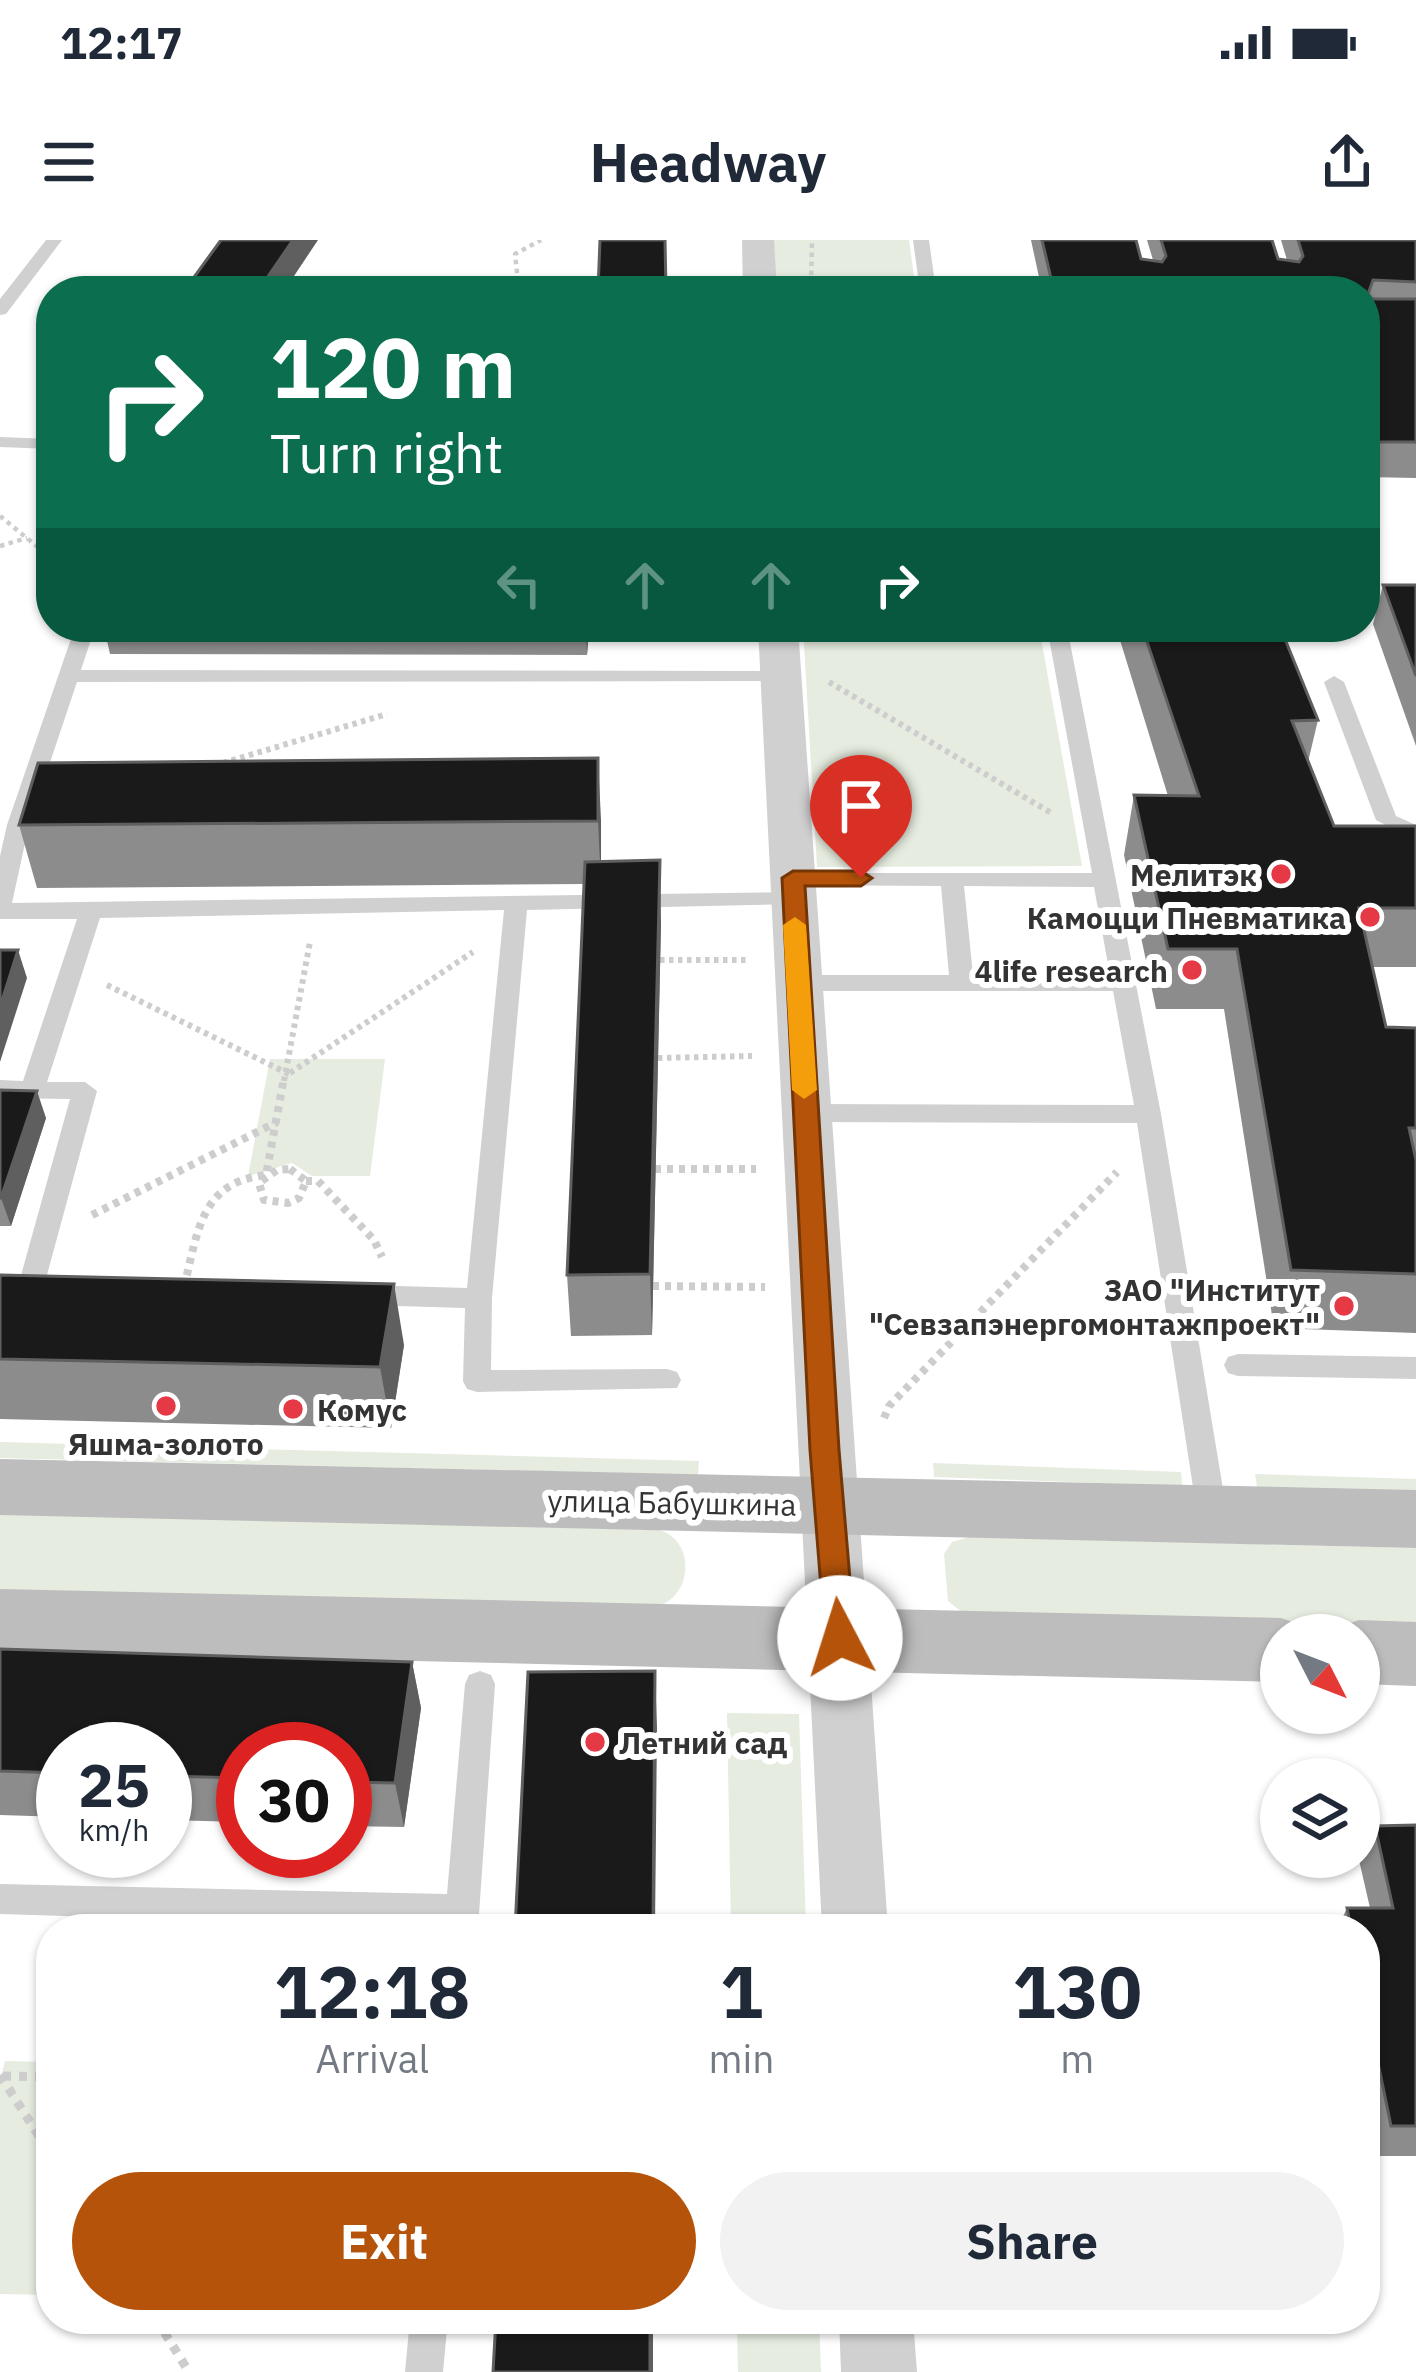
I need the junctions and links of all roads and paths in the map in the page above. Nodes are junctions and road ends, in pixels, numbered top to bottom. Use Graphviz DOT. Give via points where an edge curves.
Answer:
graph roads {
  1 [pos="54,240"];
  2 [pos="541,240"];
  3 [pos="758,240"];
  4 [pos="812,240"];
  5 [pos="921,240"];
  6 [pos="517,276"];
  7 [pos="759,276"];
  8 [pos="811,276"];
  9 [pos="926,276"];
  10 [pos="0,310"];
  11 [pos="0,442"];
  12 [pos="36,443"];
  13 [pos="0,516"];
  14 [pos="28,538"];
  15 [pos="36,545"];
  16 [pos="0,546"];
  17 [pos="80,642"];
  18 [pos="1060,642"];
  19 [pos="780,651"];
  20 [pos="476,675"];
  21 [pos="70,676"];
  22 [pos="1334,682"];
  23 [pos="218,765"];
  24 [pos="1416,834"];
  25 [pos="1097,840"];
  26 [pos="952,879"];
  27 [pos="1104,880"];
  28 [pos="793,888"];
  29 [pos="0,903"];
  30 [pos="316,905"];
  31 [pos="516,905"];
  32 [pos="91,910"];
  33 [pos="660,960"];
  34 [pos="797,972"];
  35 [pos="962,983"];
  36 [pos="1124,983"];
  37 [pos="113,986"];
  38 [pos="802,1054"];
  39 [pos="658,1058"];
  40 [pos="289,1074"];
  41 [pos="0,1089"];
  42 [pos="32,1090"];
  43 [pos="806,1113"];
  44 [pos="278,1122"];
  45 [pos="1150,1125"];
  46 [pos="655,1169"];
  47 [pos="808,1169"];
  48 [pos="266,1175"];
  49 [pos="306,1181"];
  50 [pos="44,1239"];
  51 [pos="0,1286"];
  52 [pos="653,1286"];
  53 [pos="815,1287"];
  54 [pos="346,1294"];
  55 [pos="401,1296"];
  56 [pos="478,1298"];
  57 [pos="179,1307"];
  58 [pos="1238,1365"];
  59 [pos="1416,1368"];
  60 [pos="667,1379"];
  61 [pos="881,1427"];
  62 [pos="0,1486"];
  63 [pos="828,1504"];
  64 [pos="1212,1513"];
  65 [pos="1416,1519"];
  66 [pos="0,1620"];
  67 [pos="840,1638"];
  68 [pos="1260,1649"];
  69 [pos="1380,1653"];
  70 [pos="1416,1654"];
  71 [pos="480,1684"];
  72 [pos="0,1899"];
  73 [pos="346,1914"];
  74 [pos="461,1914"];
  75 [pos="854,1914"];
  76 [pos="1,2076"];
  77 [pos="36,2077"];
  78 [pos="36,2131"];
  79 [pos="165,2334"];
  80 [pos="428,2334"];
  81 [pos="877,2334"];
  82 [pos="189,2372"];
  83 [pos="424,2372"];
  84 [pos="879,2372"];
  1 -- 10 [label="lane"];
  2 -- 6 [label="path" via="515,254"];
  3 -- 7 [label="street"];
  4 -- 8 [label="path"];
  5 -- 9 [label="lane"];
  11 -- 12 [label="lane"];
  13 -- 14 [label="path"];
  14 -- 15 [label="path"];
  14 -- 16 [label="path"];
  17 -- 21 [label="lane"];
  18 -- 25 [label="lane"];
  19 -- 20 [label="lane"];
  19 -- 25 [label="path"];
  19 -- 28 [label="street"];
  20 -- 21 [label="lane"];
  20 -- 23 [label="path" via="441,697"];
  21 -- 29 [label="lane" via="17,825"];
  22 -- 24 [label="lane" via="1387,820"];
  25 -- 27 [label="lane"];
  26 -- 27 [label="lane"];
  26 -- 28 [label="lane"];
  26 -- 35 [label="lane"];
  27 -- 36 [label="lane"];
  28 -- 31 [label="lane"];
  28 -- 34 [label="street"];
  29 -- 32 [label="lane" via="6,913"];
  30 -- 31 [label="lane"];
  30 -- 32 [label="lane"];
  30 -- 40 [label="path"];
  31 -- 40 [label="path" via="484,945"];
  31 -- 56 [label="lane"];
  32 -- 42 [label="lane"];
  33 -- 34 [label="path"];
  34 -- 35 [label="lane"];
  34 -- 38 [label="street"];
  35 -- 36 [label="lane"];
  36 -- 45 [label="lane"];
  37 -- 40 [label="path"];
  38 -- 39 [label="path"];
  38 -- 43 [label="street"];
  40 -- 44 [label="path"];
  41 -- 42 [label="lane"];
  42 -- 50 [label="lane" via="85,1091"];
  43 -- 45 [label="lane"];
  43 -- 47 [label="street"];
  44 -- 48 [label="path"];
  44 -- 50 [label="path"];
  45 -- 61 [label="path" via="889,1406"];
  45 -- 64 [label="lane"];
  46 -- 47 [label="path"];
  47 -- 53 [label="street"];
  48 -- 49 [label="path" via="290,1169"];
  48 -- 49 [label="path" via="259,1192 275,1204 299,1198"];
  48 -- 57 [label="path" via="229,1180 205,1209"];
  49 -- 55 [label="path" via="318,1180 374,1240"];
  50 -- 51 [label="lane" via="42,1286"];
  52 -- 53 [label="path"];
  53 -- 63 [label="street"];
  54 -- 55 [label="lane"];
  55 -- 56 [label="lane"];
  56 -- 60 [label="lane" via="477,1381"];
  58 -- 59 [label="lane"];
  62 -- 63 [label="street, улица Бабушкина"];
  63 -- 64 [label="street, улица Бабушкина"];
  63 -- 67 [label="street"];
  64 -- 65 [label="street, улица Бабушкина"];
  66 -- 67 [label="street"];
  67 -- 68 [label="street"];
  67 -- 75 [label="street"];
  69 -- 70 [label="street"];
  71 -- 74 [label="lane"];
  72 -- 73 [label="lane"];
  76 -- 77 [label="path"];
  76 -- 78 [label="path"];
  79 -- 82 [label="path"];
  80 -- 83 [label="lane"];
  81 -- 84 [label="street"];
}
